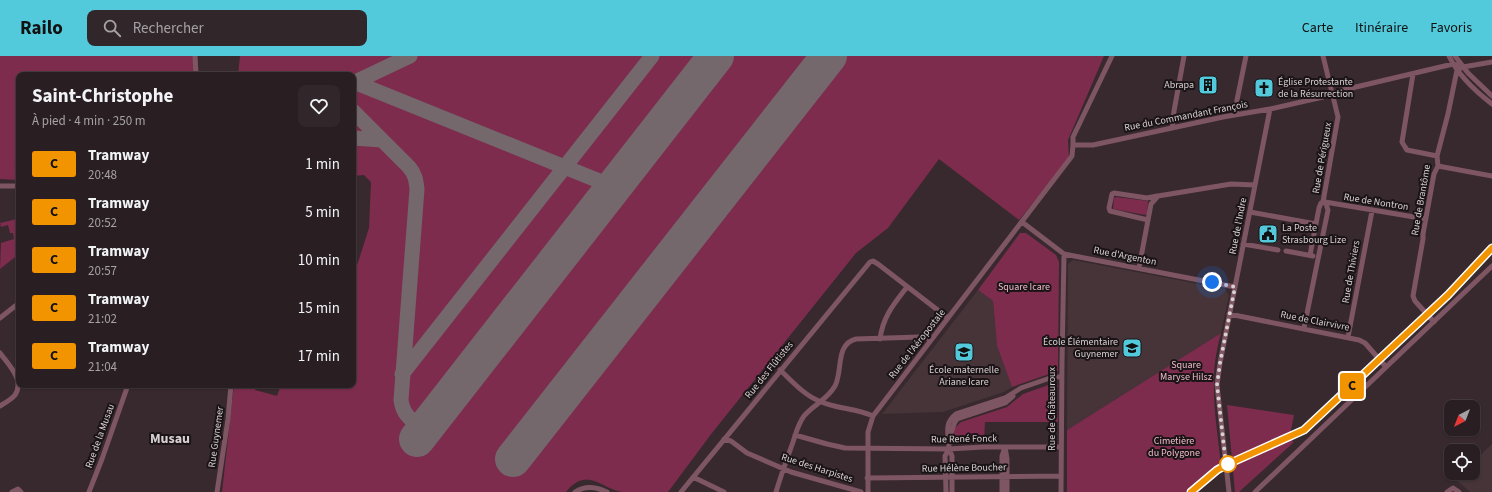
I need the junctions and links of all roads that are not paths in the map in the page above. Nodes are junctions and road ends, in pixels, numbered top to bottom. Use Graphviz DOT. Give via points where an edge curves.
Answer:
graph roads {
  1 [pos="195,56"];
  2 [pos="1112,56"];
  3 [pos="1184,56"];
  4 [pos="1245,56"];
  5 [pos="1323,56"];
  6 [pos="1449,56"];
  7 [pos="1455,56"];
  8 [pos="1492,62"];
  9 [pos="1453,64"];
  10 [pos="1463,67"];
  11 [pos="1457,70"];
  12 [pos="196,72"];
  13 [pos="1413,74"];
  14 [pos="1333,94"];
  15 [pos="1492,96"];
  16 [pos="1492,104"];
  17 [pos="1270,109"];
  18 [pos="1236,115"];
  19 [pos="1172,128"];
  20 [pos="1073,145"];
  21 [pos="1437,156"];
  22 [pos="1438,166"];
  23 [pos="1492,176"];
  24 [pos="1255,185"];
  25 [pos="0,186"];
  26 [pos="16,186"];
  27 [pos="1158,196"];
  28 [pos="1323,202"];
  29 [pos="1372,211"];
  30 [pos="1250,212"];
  31 [pos="1148,220"];
  32 [pos="1426,220"];
  33 [pos="1022,222"];
  34 [pos="1316,224"];
  35 [pos="1243,244"];
  36 [pos="1278,250"];
  37 [pos="1286,251"];
  38 [pos="1064,254"];
  39 [pos="1310,255"];
  40 [pos="1317,261"];
  41 [pos="1492,266"];
  42 [pos="1139,268"];
  43 [pos="907,286"];
  44 [pos="1235,287"];
  45 [pos="16,306"];
  46 [pos="1229,314"];
  47 [pos="0,318"];
  48 [pos="948,318"];
  49 [pos="1434,322"];
  50 [pos="1304,328"];
  51 [pos="1348,337"];
  52 [pos="880,339"];
  53 [pos="932,339"];
  54 [pos="0,353"];
  55 [pos="1386,367"];
  56 [pos="780,370"];
  57 [pos="16,375"];
  58 [pos="1062,377"];
  59 [pos="16,388"];
  60 [pos="127,388"];
  61 [pos="231,388"];
  62 [pos="821,402"];
  63 [pos="0,406"];
  64 [pos="873,416"];
  65 [pos="795,435"];
  66 [pos="724,439"];
  67 [pos="1005,447"];
  68 [pos="1061,447"];
  69 [pos="868,448"];
  70 [pos="949,449"];
  71 [pos="783,469"];
  72 [pos="1004,476"];
  73 [pos="1061,476"];
  74 [pos="693,477"];
  75 [pos="949,477"];
  76 [pos="867,478"];
  77 [pos="1449,490"];
  78 [pos="1229,491"];
  79 [pos="12,492"];
  80 [pos="21,492"];
  81 [pos="88,492"];
  82 [pos="217,492"];
  83 [pos="575,492"];
  84 [pos="607,492"];
  85 [pos="681,492"];
  86 [pos="724,492"];
  87 [pos="776,492"];
  88 [pos="862,492"];
  89 [pos="868,492"];
  90 [pos="946,492"];
  91 [pos="952,492"];
  92 [pos="1002,492"];
  93 [pos="1007,492"];
  94 [pos="1061,492"];
  95 [pos="1255,492"];
  96 [pos="1458,492"];
  1 -- 12 [label="street"];
  2 -- 20 [label="street" via="1073,138"];
  3 -- 19 [label="street"];
  4 -- 18 [label="street"];
  5 -- 14 [label="street, Rue de Périgueux"];
  6 -- 9 [label="street"];
  7 -- 10 [label="street"];
  8 -- 10 [label="street"];
  9 -- 10 [label="street"];
  9 -- 11 [label="street"];
  9 -- 13 [label="street, Rue du Commandant François"];
  10 -- 11 [label="street"];
  10 -- 15 [label="street"];
  11 -- 16 [label="street"];
  11 -- 21 [label="street"];
  13 -- 14 [label="street, Rue du Commandant François"];
  13 -- 21 [label="street, Rue de Brantôme" via="1402,142 1408,150"];
  14 -- 17 [label="street, Rue du Commandant François"];
  14 -- 28 [label="street, Rue de Périgueux" via="1338,120"];
  17 -- 18 [label="street, Rue du Commandant François"];
  17 -- 24 [label="street, Rue de l'Indre"];
  18 -- 19 [label="street, Rue du Commandant François"];
  19 -- 20 [label="street, Rue du Commandant François" via="1093,145"];
  20 -- 33 [label="street" via="1072,156"];
  21 -- 22 [label="street, Rue de Brantôme"];
  22 -- 23 [label="street"];
  22 -- 32 [label="street, Rue de Brantôme" via="1434,174"];
  24 -- 27 [label="street" via="1231,184"];
  24 -- 30 [label="street, Rue de l'Indre"];
  25 -- 26 [label="street"];
  27 -- 31 [label="street" via="1151,204"];
  27 -- 31 [label="street" via="1147,198 1114,192 1112,194 1110,211"];
  28 -- 29 [label="street, Rue de Nontron"];
  28 -- 34 [label="street, Rue de Périgueux"];
  28 -- 40 [label="street, Rue de Périgueux" via="1328,210"];
  29 -- 32 [label="street, Rue de Nontron"];
  29 -- 51 [label="street, Rue de Thiviers"];
  30 -- 34 [label="street"];
  30 -- 35 [label="street, Rue de l'Indre"];
  31 -- 42 [label="street"];
  32 -- 49 [label="street, Rue de Brantôme" via="1413,296"];
  33 -- 38 [label="street, Rue d'Argenton"];
  33 -- 48 [label="street, Rue de l'Aéropostale"];
  34 -- 39 [label="street, Rue de Périgueux"];
  35 -- 36 [label="street"];
  35 -- 44 [label="street, Rue de l'Indre"];
  37 -- 39 [label="street"];
  38 -- 42 [label="street, Rue d'Argenton"];
  38 -- 58 [label="street, Rue de Châteauroux"];
  39 -- 40 [label="street"];
  40 -- 50 [label="street, Rue de Périgueux"];
  41 -- 49 [label="street"];
  42 -- 44 [label="street, Rue d'Argenton"];
  43 -- 48 [label="street"];
  43 -- 52 [label="street" via="885,318"];
  43 -- 56 [label="street, Rue des Flûtistes" via="871,261"];
  44 -- 46 [label="street, Rue de l'Indre"];
  45 -- 47 [label="street"];
  46 -- 50 [label="street, Rue de Clairvivre"];
  46 -- 78 [label="street, Rue de l'Indre" via="1217,385"];
  48 -- 53 [label="street, Rue de l'Aéropostale"];
  49 -- 55 [label="street"];
  50 -- 51 [label="street, Rue de Clairvivre"];
  51 -- 55 [label="street, Rue de Clairvivre" via="1362,341"];
  52 -- 53 [label="street"];
  52 -- 62 [label="street" via="856,339 846,345 836,383"];
  53 -- 64 [label="street, Rue de l'Aéropostale"];
  54 -- 57 [label="street"];
  55 -- 95 [label="street"];
  56 -- 62 [label="street"];
  56 -- 66 [label="street, Rue des Flûtistes"];
  58 -- 68 [label="street, Rue de Châteauroux"];
  58 -- 70 [label="street" via="1053,377 1021,388 1005,403 957,419 949,437"];
  59 -- 63 [label="street" via="14,396"];
  60 -- 81 [label="street, Rue de la Musau"];
  61 -- 82 [label="street, Rue Guynemer"];
  62 -- 64 [label="street"];
  62 -- 65 [label="street" via="803,416"];
  64 -- 69 [label="street, Rue de l'Aéropostale" via="868,428"];
  65 -- 69 [label="street, Rue René Fonck" via="841,447"];
  65 -- 71 [label="street"];
  66 -- 71 [label="street, Rue des Harpistes"];
  66 -- 74 [label="street, Rue des Flûtistes"];
  67 -- 68 [label="street, Rue René Fonck"];
  67 -- 70 [label="street, Rue René Fonck"];
  67 -- 72 [label="street" via="1007,459"];
  68 -- 73 [label="street, Rue de Châteauroux"];
  69 -- 70 [label="street, Rue René Fonck"];
  69 -- 76 [label="street, Rue de l'Aéropostale"];
  70 -- 75 [label="street" via="945,456"];
  71 -- 87 [label="street"];
  71 -- 88 [label="street, Rue des Harpistes"];
  72 -- 73 [label="street, Rue Hélène Boucher"];
  72 -- 75 [label="street, Rue Hélène Boucher"];
  72 -- 92 [label="street"];
  72 -- 93 [label="street"];
  73 -- 94 [label="street, Rue de Châteauroux"];
  74 -- 85 [label="street, Rue des Flûtistes"];
  74 -- 86 [label="street"];
  75 -- 76 [label="street, Rue Hélène Boucher"];
  75 -- 90 [label="street"];
  75 -- 91 [label="street"];
  76 -- 89 [label="street, Rue de l'Aéropostale"];
  77 -- 96 [label="street" via="1455,488"];
  79 -- 80 [label="street" via="18,489"];
  83 -- 84 [label="street" via="586,487"];
}
